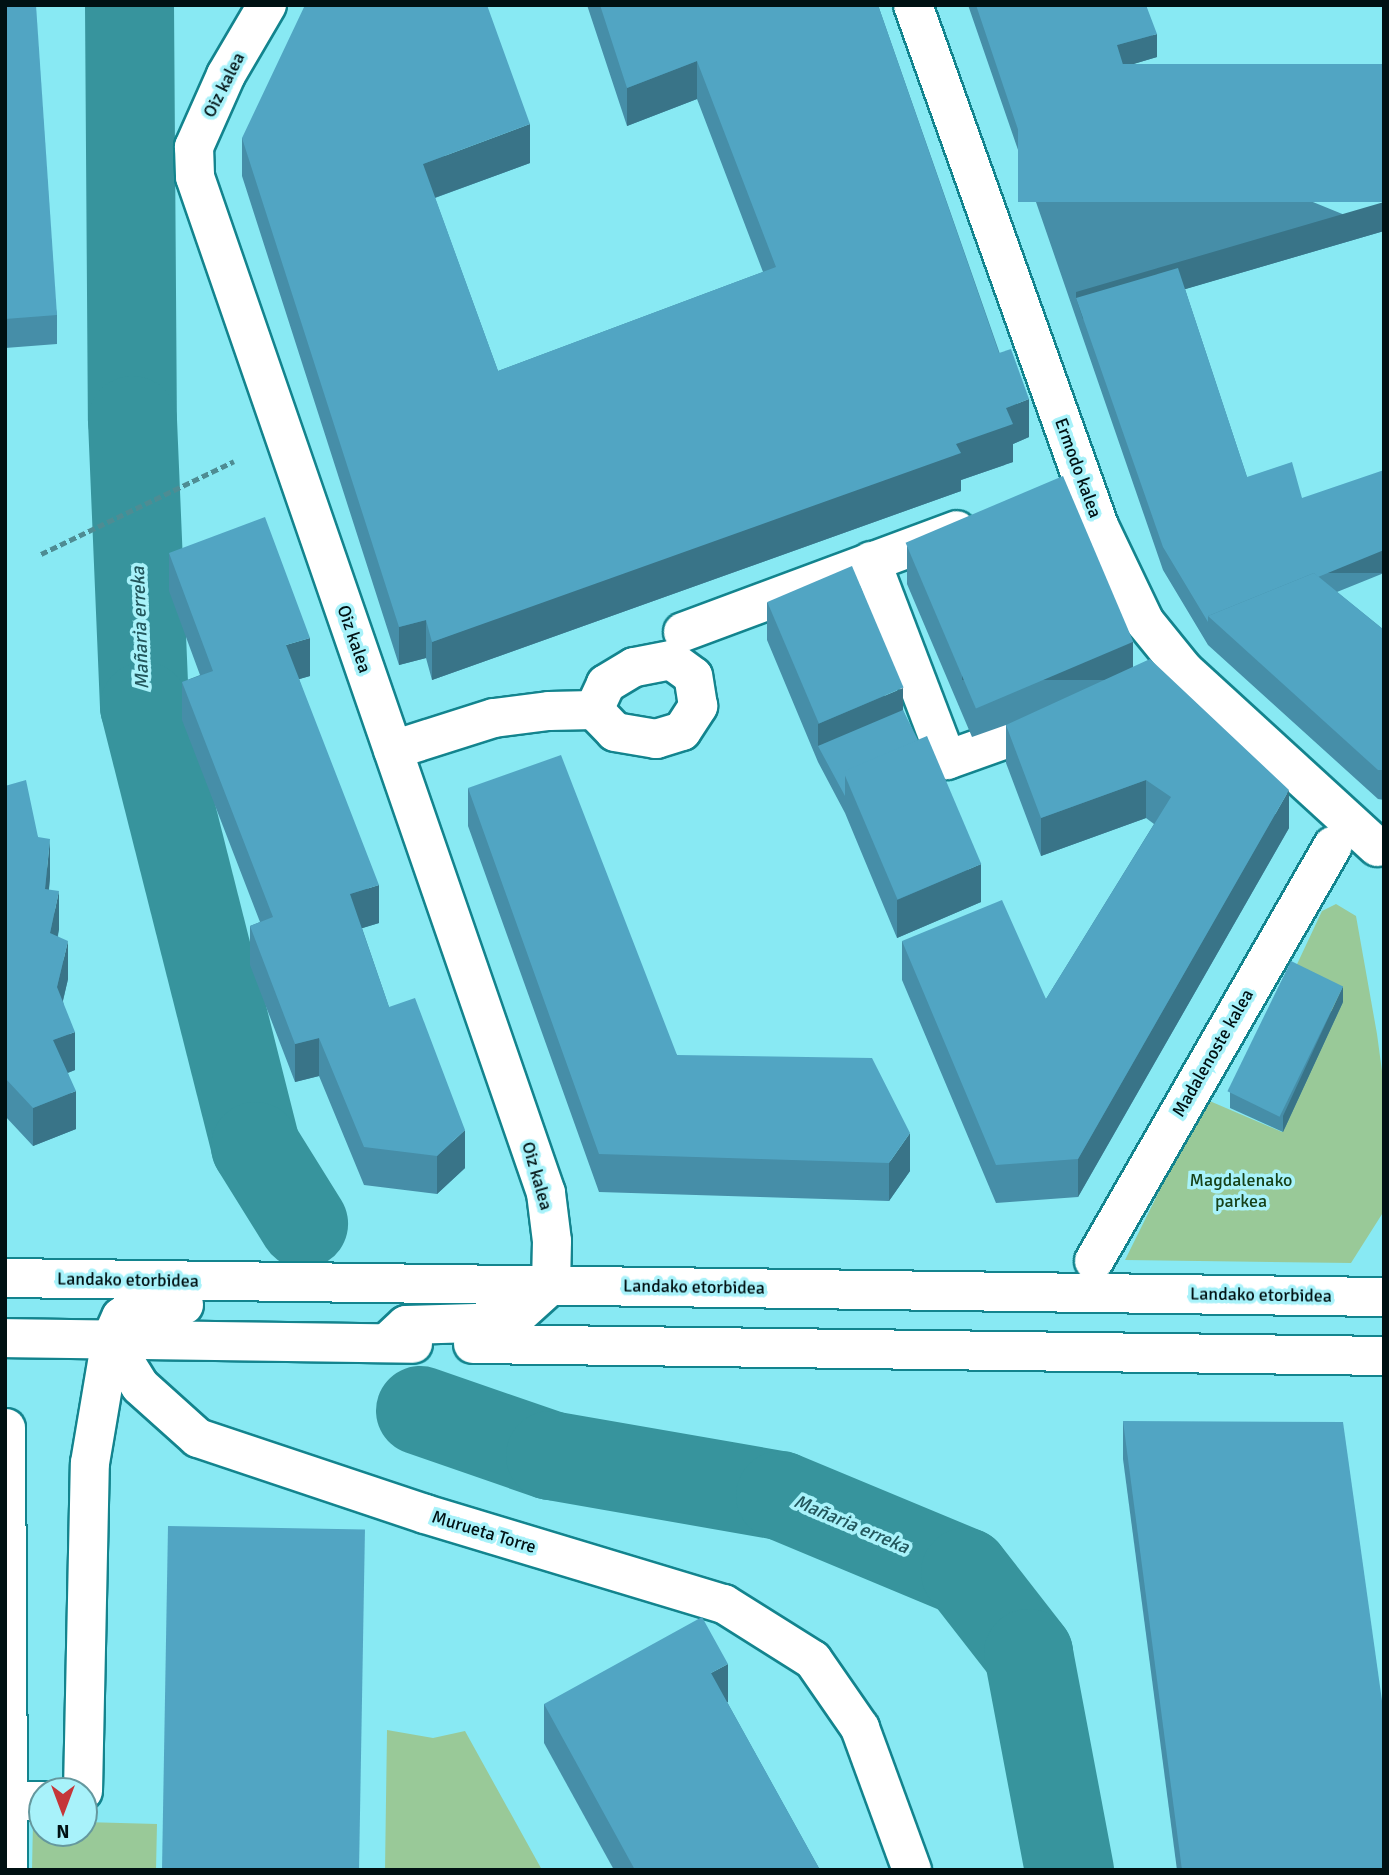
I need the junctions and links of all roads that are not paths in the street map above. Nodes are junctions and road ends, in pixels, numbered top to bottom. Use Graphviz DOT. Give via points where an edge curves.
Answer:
graph roads {
  1 [pos="267,5"];
  2 [pos="913,5"];
  3 [pos="989,518"];
  4 [pos="871,561"];
  5 [pos="683,632"];
  6 [pos="594,710"];
  7 [pos="1087,710"];
  8 [pos="393,750"];
  9 [pos="1332,846"];
  10 [pos="1381,854"];
  11 [pos="1094,1261"];
  12 [pos="5,1278"];
  13 [pos="244,1282"];
  14 [pos="551,1285"];
  15 [pos="1384,1297"];
  16 [pos="1384,1309"];
  17 [pos="5,1338"];
  18 [pos="111,1339"];
  19 [pos="387,1343"];
  20 [pos="1384,1356"];
  21 [pos="6,1428"];
  22 [pos="83,1777"];
  23 [pos="25,1801"];
  24 [pos="8,1870"];
  25 [pos="912,1870"];
  1 -- 8 [label="street, Oiz kalea" via="226,75 194,147 195,177"];
  2 -- 10 [label="street, Ermodo kalea" via="1099,526 1145,622 1184,670"];
  3 -- 4 [label="street"];
  4 -- 5 [label="street"];
  4 -- 7 [label="street" via="947,760"];
  6 -- 8 [label="street" via="494,718"];
  8 -- 14 [label="street, Oiz kalea" via="546,1193"];
  9 -- 11 [label="street, Madalenoste kalea"];
  12 -- 13 [label="street, Landako etorbidea"];
  13 -- 14 [label="street, Landako etorbidea"];
  13 -- 18 [label="street" via="201,1304 135,1307 121,1317"];
  14 -- 15 [label="street, Landako etorbidea"];
  14 -- 19 [label="street" via="510,1322 406,1325"];
  16 -- 20 [label="street" via="1379,1338"];
  17 -- 18 [label="street"];
  18 -- 19 [label="street"];
  18 -- 22 [label="street" via="90,1463"];
  18 -- 25 [label="street, Murueta Torre" via="140,1385 198,1438 425,1514 724,1604 813,1660 860,1728"];
  19 -- 20 [label="street"];
  21 -- 23 [label="street"];
  23 -- 24 [label="street"];
}
